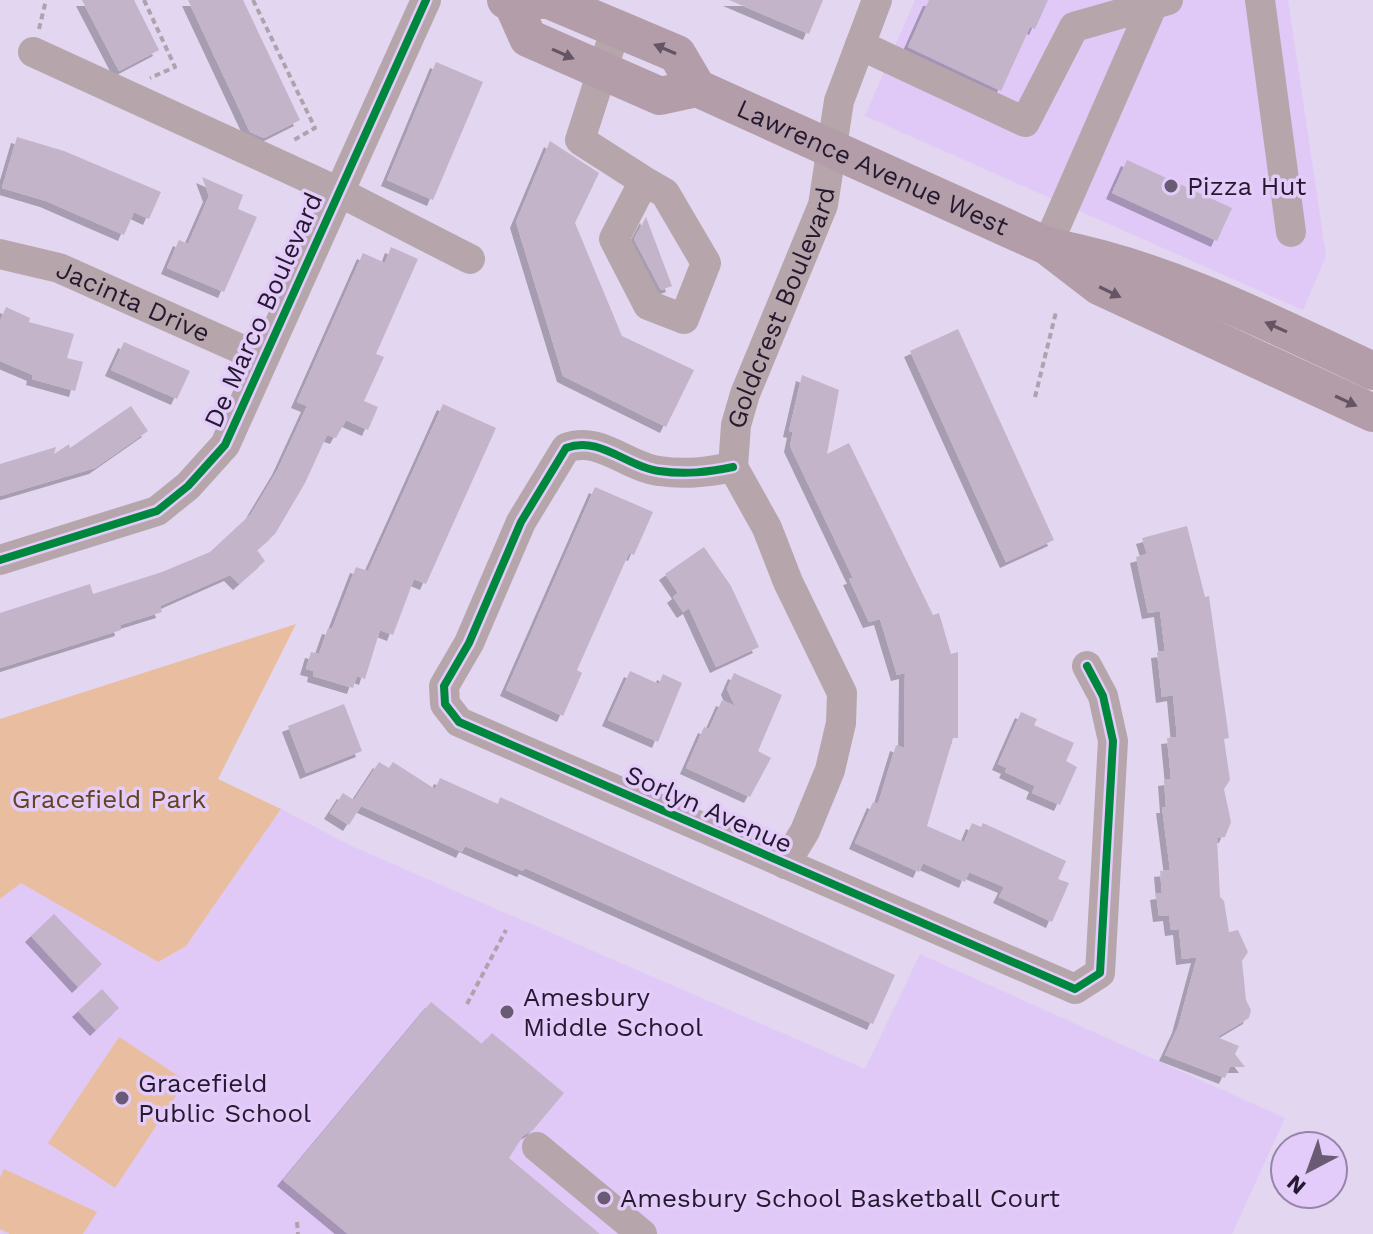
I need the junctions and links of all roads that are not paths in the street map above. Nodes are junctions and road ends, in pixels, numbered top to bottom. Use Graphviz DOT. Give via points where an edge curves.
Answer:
graph roads {
  1 [pos="426,0"];
  2 [pos="877,0"];
  3 [pos="1260,0"];
  4 [pos="509,1"];
  5 [pos="1161,1"];
  6 [pos="616,28"];
  7 [pos="860,45"];
  8 [pos="33,52"];
  9 [pos="603,72"];
  10 [pos="697,88"];
  11 [pos="832,147"];
  12 [pos="644,181"];
  13 [pos="339,192"];
  14 [pos="1291,232"];
  15 [pos="1047,246"];
  16 [pos="0,254"];
  17 [pos="470,259"];
  18 [pos="263,359"];
  19 [pos="1373,371"];
  20 [pos="1373,413"];
  21 [pos="733,467"];
  22 [pos="0,560"];
  23 [pos="1087,666"];
  24 [pos="785,864"];
  25 [pos="537,1147"];
  26 [pos="642,1234"];
  1 -- 13 [label="street, De Marco Boulevard"];
  2 -- 7 [label="street, Goldcrest Boulevard"];
  3 -- 14 [label="street"];
  4 -- 6 [label="main road" via="549,0"];
  4 -- 9 [label="main road, one-way" via="528,38"];
  5 -- 7 [label="street" via="1074,27 1025,122"];
  5 -- 15 [label="street"];
  6 -- 9 [label="street"];
  10 -- 6 [label="main road, one-way" via="677,54"];
  7 -- 11 [label="street, Goldcrest Boulevard" via="839,101"];
  8 -- 13 [label="street"];
  9 -- 10 [label="main road" via="660,96"];
  9 -- 12 [label="street" via="580,140"];
  10 -- 11 [label="main road, Lawrence Avenue West"];
  11 -- 15 [label="main road, Lawrence Avenue West"];
  11 -- 21 [label="street, Goldcrest Boulevard" via="823,205 745,394"];
  13 -- 17 [label="street"];
  13 -- 18 [label="street, De Marco Boulevard"];
  19 -- 15 [label="main road, Lawrence Avenue West, one-way" via="1188,288 1109,258"];
  15 -- 20 [label="main road, Lawrence Avenue West, one-way" via="1099,286"];
  16 -- 18 [label="street, Jacinta Drive" via="59,268"];
  18 -- 22 [label="street, De Marco Boulevard" via="225,445 157,511"];
  21 -- 24 [label="street, Goldcrest Boulevard" via="767,528 842,693 830,770"];
  21 -- 24 [label="street, Sorlyn Avenue" via="699,474 655,471 591,444 566,448 521,522 469,643 444,686 445,704 459,722"];
  23 -- 24 [label="street, Sorlyn Avenue" via="1103,696 1113,741 1100,973 1075,989"];
  25 -- 26 [label="street"];
}
